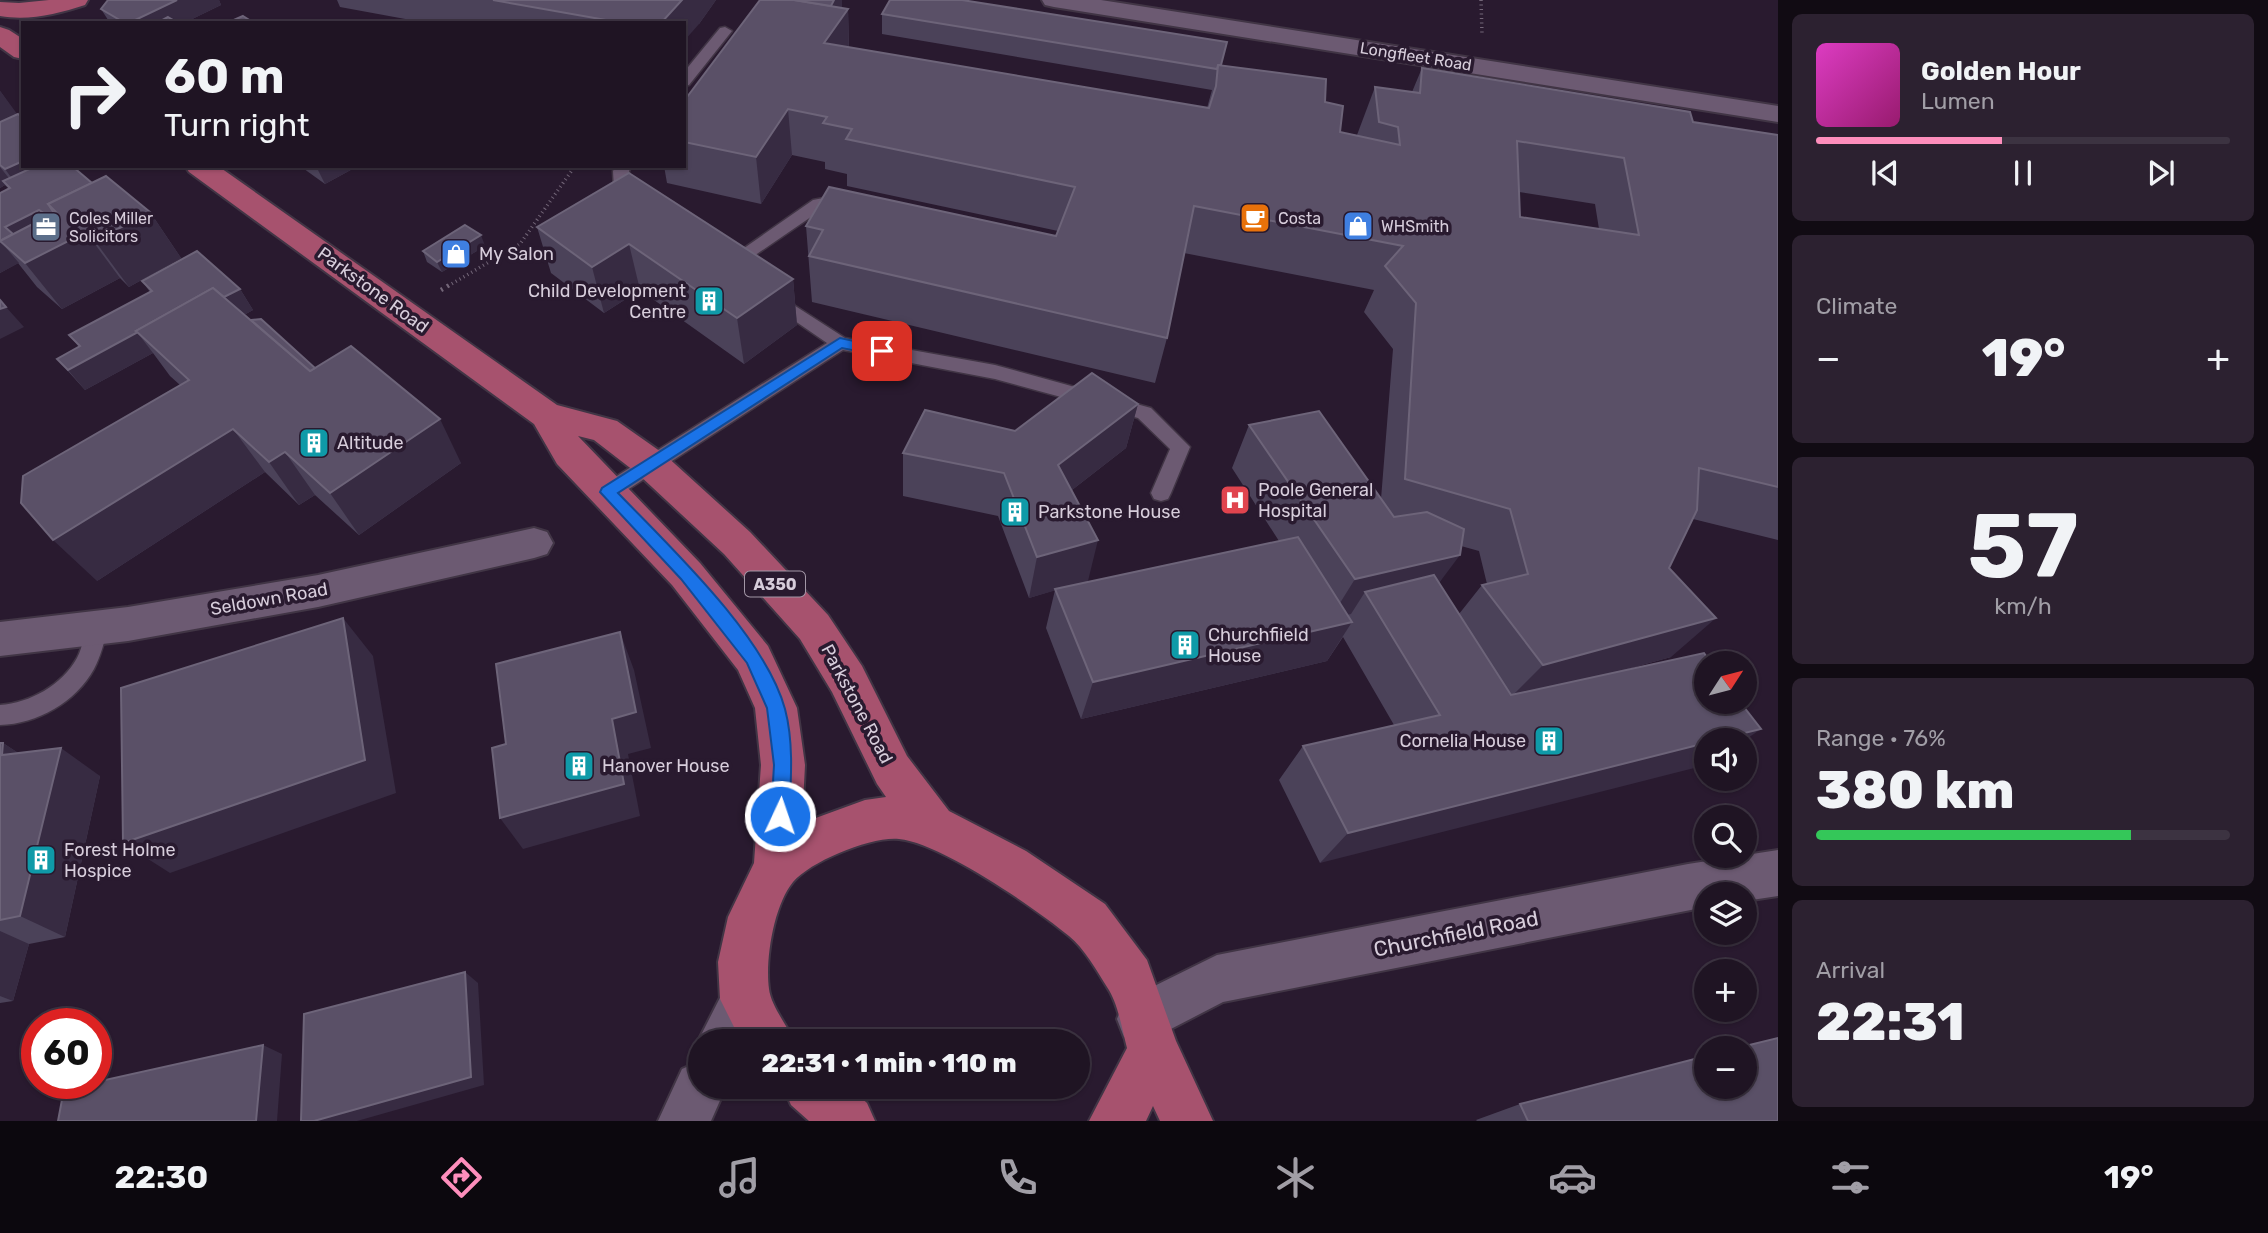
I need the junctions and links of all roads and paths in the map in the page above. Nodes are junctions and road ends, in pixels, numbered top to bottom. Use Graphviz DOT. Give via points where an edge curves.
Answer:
graph roads {
  1 [pos="1054,0"];
  2 [pos="88,3"];
  3 [pos="0,9"];
  4 [pos="80,21"];
  5 [pos="725,31"];
  6 [pos="0,35"];
  7 [pos="21,50"];
  8 [pos="686,80"];
  9 [pos="1778,114"];
  10 [pos="202,168"];
  11 [pos="574,168"];
  12 [pos="623,168"];
  13 [pos="863,202"];
  14 [pos="646,210"];
  15 [pos="706,253"];
  16 [pos="761,290"];
  17 [pos="404,312"];
  18 [pos="840,342"];
  19 [pos="546,415"];
  20 [pos="650,464"];
  21 [pos="608,492"];
  22 [pos="1161,494"];
  23 [pos="534,543"];
  24 [pos="97,628"];
  25 [pos="0,639"];
  26 [pos="0,715"];
  27 [pos="933,826"];
  28 [pos="777,866"];
  29 [pos="1778,873"];
  30 [pos="734,1020"];
  31 [pos="1148,1034"];
  32 [pos="694,1099"];
  33 [pos="823,1099"];
  34 [pos="684,1121"];
  35 [pos="849,1121"];
  36 [pos="1115,1121"];
  37 [pos="1187,1121"];
  1 -- 9 [label="street, Longfleet Road"];
  2 -- 3 [label="main road" via="15,12"];
  2 -- 4 [label="main road"];
  5 -- 8 [label="lane"];
  6 -- 7 [label="main road"];
  10 -- 17 [label="main road, Parkstone Road / A350"];
  11 -- 17 [label="path" via="520,244"];
  12 -- 14 [label="lane" via="622,189"];
  13 -- 15 [label="lane" via="834,199 819,204 732,271"];
  16 -- 18 [label="lane"];
  17 -- 19 [label="main road, Parkstone Road / A350"];
  18 -- 20 [label="lane"];
  18 -- 22 [label="lane" via="995,372 1144,413 1180,447"];
  19 -- 20 [label="main road, Parkstone Road / A350" via="605,430"];
  19 -- 21 [label="main road, Parkstone Road / A350" via="570,454"];
  20 -- 21 [label="lane"];
  20 -- 27 [label="main road, Parkstone Road / A350" via="732,537 814,627 847,679 892,770"];
  21 -- 28 [label="main road, Parkstone Road / A350" via="686,574 754,659 776,708 783,765"];
  23 -- 24 [label="street, Seldown Road" via="318,591"];
  24 -- 25 [label="street, Seldown Road"];
  24 -- 26 [label="lane" via="85,664 57,696 26,712"];
  27 -- 28 [label="main road" via="898,817 865,821 820,838"];
  27 -- 31 [label="main road" via="1010,867 1088,921 1130,977"];
  28 -- 30 [label="main road" via="752,917"];
  29 -- 31 [label="street, Churchfield Road" via="1217,979"];
  31 -- 36 [label="main road" via="1127,1105"];
  31 -- 37 [label="main road"];
  32 -- 34 [label="street"];
  33 -- 35 [label="main road"];
}
